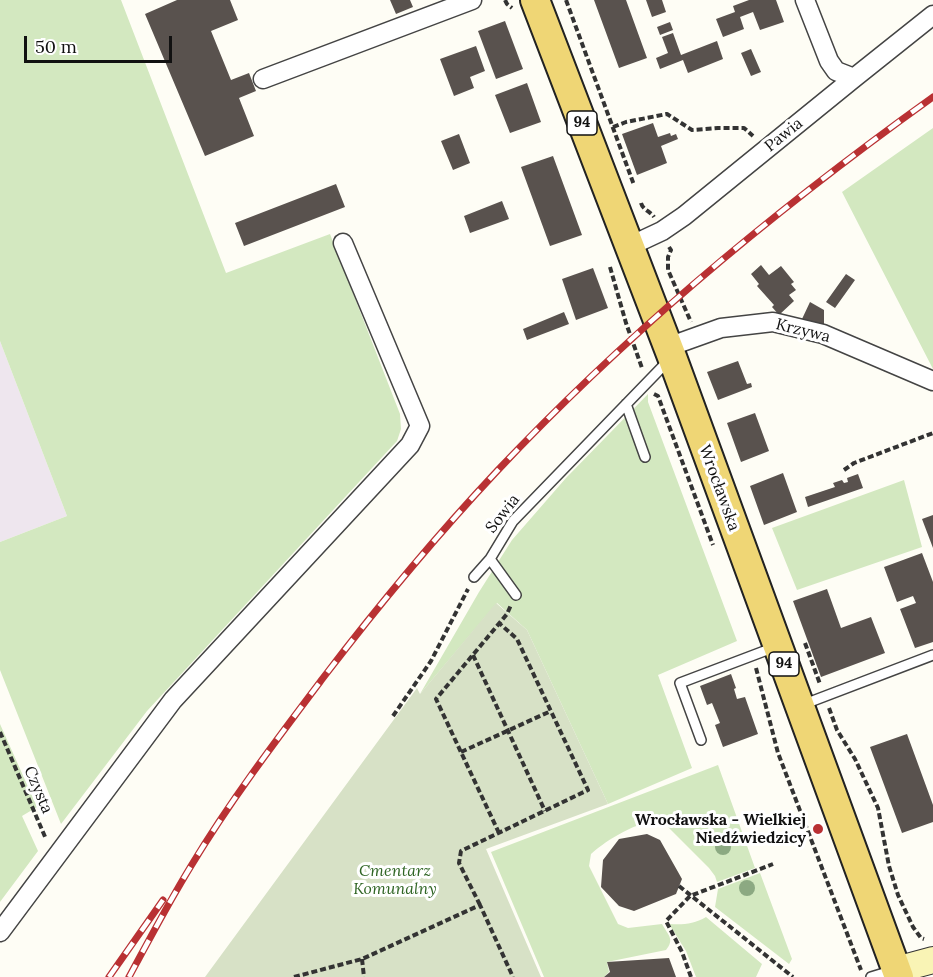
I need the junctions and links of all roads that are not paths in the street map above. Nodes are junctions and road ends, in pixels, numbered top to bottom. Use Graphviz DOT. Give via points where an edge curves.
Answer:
graph roads {
  1 [pos="472,0"];
  2 [pos="805,0"];
  3 [pos="525,5"];
  4 [pos="933,15"];
  5 [pos="854,78"];
  6 [pos="263,79"];
  7 [pos="342,243"];
  8 [pos="619,254"];
  9 [pos="670,352"];
  10 [pos="933,381"];
  11 [pos="626,404"];
  12 [pos="645,457"];
  13 [pos="490,559"];
  14 [pos="474,577"];
  15 [pos="516,596"];
  16 [pos="778,648"];
  17 [pos="933,655"];
  18 [pos="812,701"];
  19 [pos="701,740"];
  20 [pos="0,932"];
  21 [pos="930,950"];
  22 [pos="889,975"];
  1 -- 6 [label="street"];
  2 -- 5 [label="street" via="829,61 836,71"];
  3 -- 8 [label="main road, Wrocławska / 94"];
  4 -- 5 [label="street, Pawia"];
  5 -- 8 [label="street, Pawia" via="684,216"];
  7 -- 20 [label="street" via="420,426 410,445 173,700"];
  8 -- 9 [label="main road, Wrocławska / 94"];
  9 -- 10 [label="street, Krzywa" via="721,328 773,322 823,334"];
  9 -- 11 [label="lane, Sowia"];
  9 -- 16 [label="main road, Wrocławska / 94"];
  11 -- 12 [label="lane"];
  11 -- 13 [label="lane, Sowia" via="513,521"];
  13 -- 14 [label="lane, Sowia"];
  13 -- 15 [label="lane"];
  16 -- 18 [label="main road, Wrocławska / 94"];
  16 -- 19 [label="lane" via="680,683"];
  17 -- 18 [label="lane"];
  18 -- 22 [label="main road, Wrocławska / 94"];
  21 -- 22 [label="street"];
}
